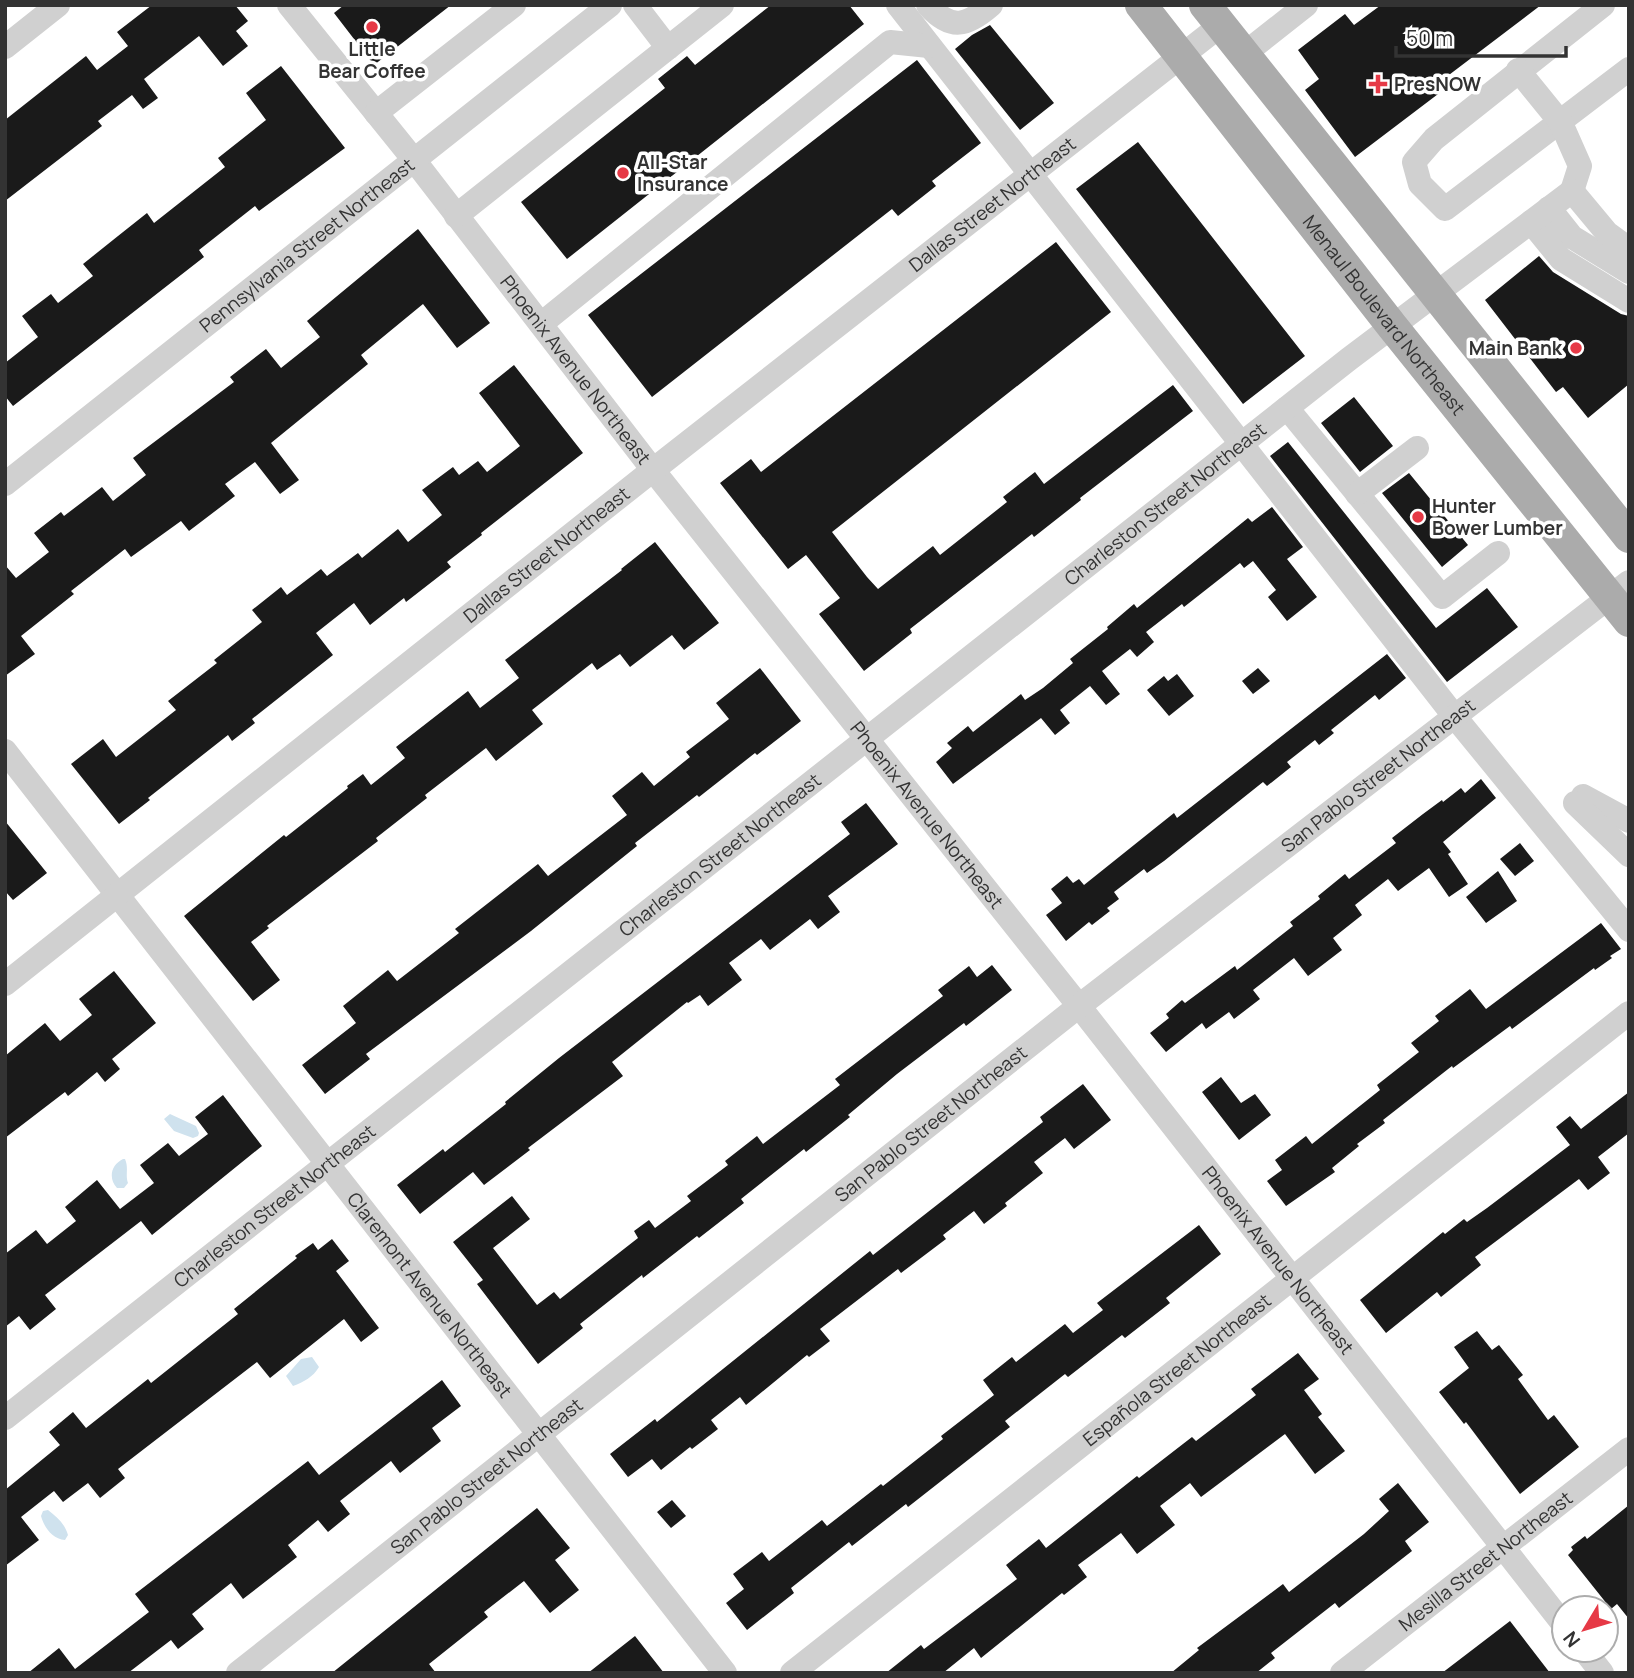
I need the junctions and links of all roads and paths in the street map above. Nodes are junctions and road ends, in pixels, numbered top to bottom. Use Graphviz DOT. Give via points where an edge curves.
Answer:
graph roads {
  1 [pos="58,5"];
  2 [pos="289,5"];
  3 [pos="514,5"];
  4 [pos="610,5"];
  5 [pos="635,5"];
  6 [pos="722,5"];
  7 [pos="898,5"];
  8 [pos="961,5"];
  9 [pos="991,5"];
  10 [pos="1141,5"];
  11 [pos="1306,5"];
  12 [pos="1603,5"];
  13 [pos="929,6"];
  14 [pos="1578,13"];
  15 [pos="1213,15"];
  16 [pos="929,46"];
  17 [pos="5,47"];
  18 [pos="668,48"];
  19 [pos="1244,54"];
  20 [pos="1182,56"];
  21 [pos="1629,69"];
  22 [pos="1518,70"];
  23 [pos="376,113"];
  24 [pos="1561,123"];
  25 [pos="414,160"];
  26 [pos="1030,175"];
  27 [pos="1572,191"];
  28 [pos="1540,215"];
  29 [pos="456,216"];
  30 [pos="1629,249"];
  31 [pos="1629,272"];
  32 [pos="1629,286"];
  33 [pos="1434,293"];
  34 [pos="1629,301"];
  35 [pos="541,324"];
  36 [pos="1392,326"];
  37 [pos="1287,408"];
  38 [pos="1241,444"];
  39 [pos="1417,448"];
  40 [pos="653,470"];
  41 [pos="5,484"];
  42 [pos="1357,494"];
  43 [pos="1629,537"];
  44 [pos="1498,553"];
  45 [pos="1622,600"];
  46 [pos="1455,717"];
  47 [pos="867,738"];
  48 [pos="5,751"];
  49 [pos="1582,797"];
  50 [pos="1629,808"];
  51 [pos="1629,821"];
  52 [pos="1629,839"];
  53 [pos="1629,855"];
  54 [pos="118,895"];
  55 [pos="1629,930"];
  56 [pos="5,984"];
  57 [pos="1079,1006"];
  58 [pos="1629,1013"];
  59 [pos="328,1164"];
  60 [pos="1292,1278"];
  61 [pos="5,1418"];
  62 [pos="539,1435"];
  63 [pos="1629,1449"];
  64 [pos="1503,1548"];
  65 [pos="1550,1607"];
  66 [pos="238,1673"];
  67 [pos="725,1673"];
  68 [pos="792,1673"];
  69 [pos="1342,1673"];
  1 -- 17 [label="street"];
  2 -- 23 [label="street, Phoenix Avenue Northeast"];
  3 -- 23 [label="street"];
  4 -- 25 [label="street, Pennsylvania Street Northeast"];
  5 -- 18 [label="street"];
  6 -- 18 [label="street"];
  7 -- 16 [label="street"];
  8 -- 13 [label="street" via="949,10"];
  9 -- 13 [label="street" via="973,19 955,23 940,18"];
  10 -- 20 [label="main road, Menaul Boulevard Northeast"];
  11 -- 19 [label="street"];
  12 -- 14 [label="street"];
  14 -- 22 [label="street"];
  15 -- 19 [label="main road"];
  15 -- 20 [label="street, Dallas Street Northeast"];
  16 -- 26 [label="street"];
  16 -- 35 [label="street" via="890,42"];
  18 -- 29 [label="street"];
  19 -- 33 [label="main road"];
  20 -- 26 [label="street, Dallas Street Northeast"];
  20 -- 36 [label="main road, Menaul Boulevard Northeast"];
  21 -- 24 [label="street"];
  22 -- 24 [label="street"];
  22 -- 24 [label="street" via="1427,146 1415,162 1420,184 1445,209"];
  23 -- 25 [label="street, Phoenix Avenue Northeast"];
  24 -- 27 [label="street" via="1580,166"];
  25 -- 29 [label="street, Phoenix Avenue Northeast"];
  25 -- 41 [label="street, Pennsylvania Street Northeast"];
  26 -- 38 [label="street"];
  26 -- 40 [label="street, Dallas Street Northeast"];
  27 -- 28 [label="street, Charleston Street Northeast"];
  27 -- 30 [label="street" via="1607,233"];
  28 -- 31 [label="street"];
  28 -- 32 [label="street" via="1566,246"];
  28 -- 33 [label="street, Charleston Street Northeast"];
  28 -- 34 [label="street" via="1561,259"];
  29 -- 35 [label="street, Phoenix Avenue Northeast"];
  33 -- 36 [label="street, Charleston Street Northeast"];
  33 -- 43 [label="main road"];
  35 -- 40 [label="street, Phoenix Avenue Northeast"];
  36 -- 37 [label="street, Charleston Street Northeast"];
  36 -- 45 [label="main road, Menaul Boulevard Northeast"];
  37 -- 38 [label="street, Charleston Street Northeast"];
  37 -- 42 [label="street"];
  38 -- 46 [label="street"];
  38 -- 47 [label="street, Charleston Street Northeast"];
  39 -- 42 [label="street"];
  40 -- 47 [label="street, Phoenix Avenue Northeast"];
  40 -- 54 [label="street, Dallas Street Northeast"];
  42 -- 44 [label="street" via="1442,597"];
  45 -- 46 [label="street, San Pablo Street Northeast"];
  46 -- 55 [label="street"];
  46 -- 57 [label="street, San Pablo Street Northeast"];
  47 -- 57 [label="street, Phoenix Avenue Northeast"];
  47 -- 59 [label="street, Charleston Street Northeast"];
  48 -- 54 [label="street, Claremont Avenue Northeast"];
  49 -- 50 [label="street"];
  49 -- 51 [label="street"];
  49 -- 52 [label="street"];
  49 -- 53 [label="street"];
  54 -- 56 [label="street, Dallas Street Northeast"];
  54 -- 59 [label="street, Claremont Avenue Northeast"];
  57 -- 60 [label="street, Phoenix Avenue Northeast"];
  57 -- 62 [label="street, San Pablo Street Northeast"];
  58 -- 60 [label="street, Española Street Northeast"];
  59 -- 61 [label="street, Charleston Street Northeast"];
  59 -- 62 [label="street, Claremont Avenue Northeast"];
  60 -- 64 [label="street, Phoenix Avenue Northeast"];
  60 -- 68 [label="street, Española Street Northeast"];
  62 -- 66 [label="street, San Pablo Street Northeast"];
  62 -- 67 [label="street, Claremont Avenue Northeast"];
  63 -- 64 [label="street, Mesilla Street Northeast"];
  64 -- 65 [label="street, Phoenix Avenue Northeast"];
  64 -- 69 [label="street, Mesilla Street Northeast"];
}
